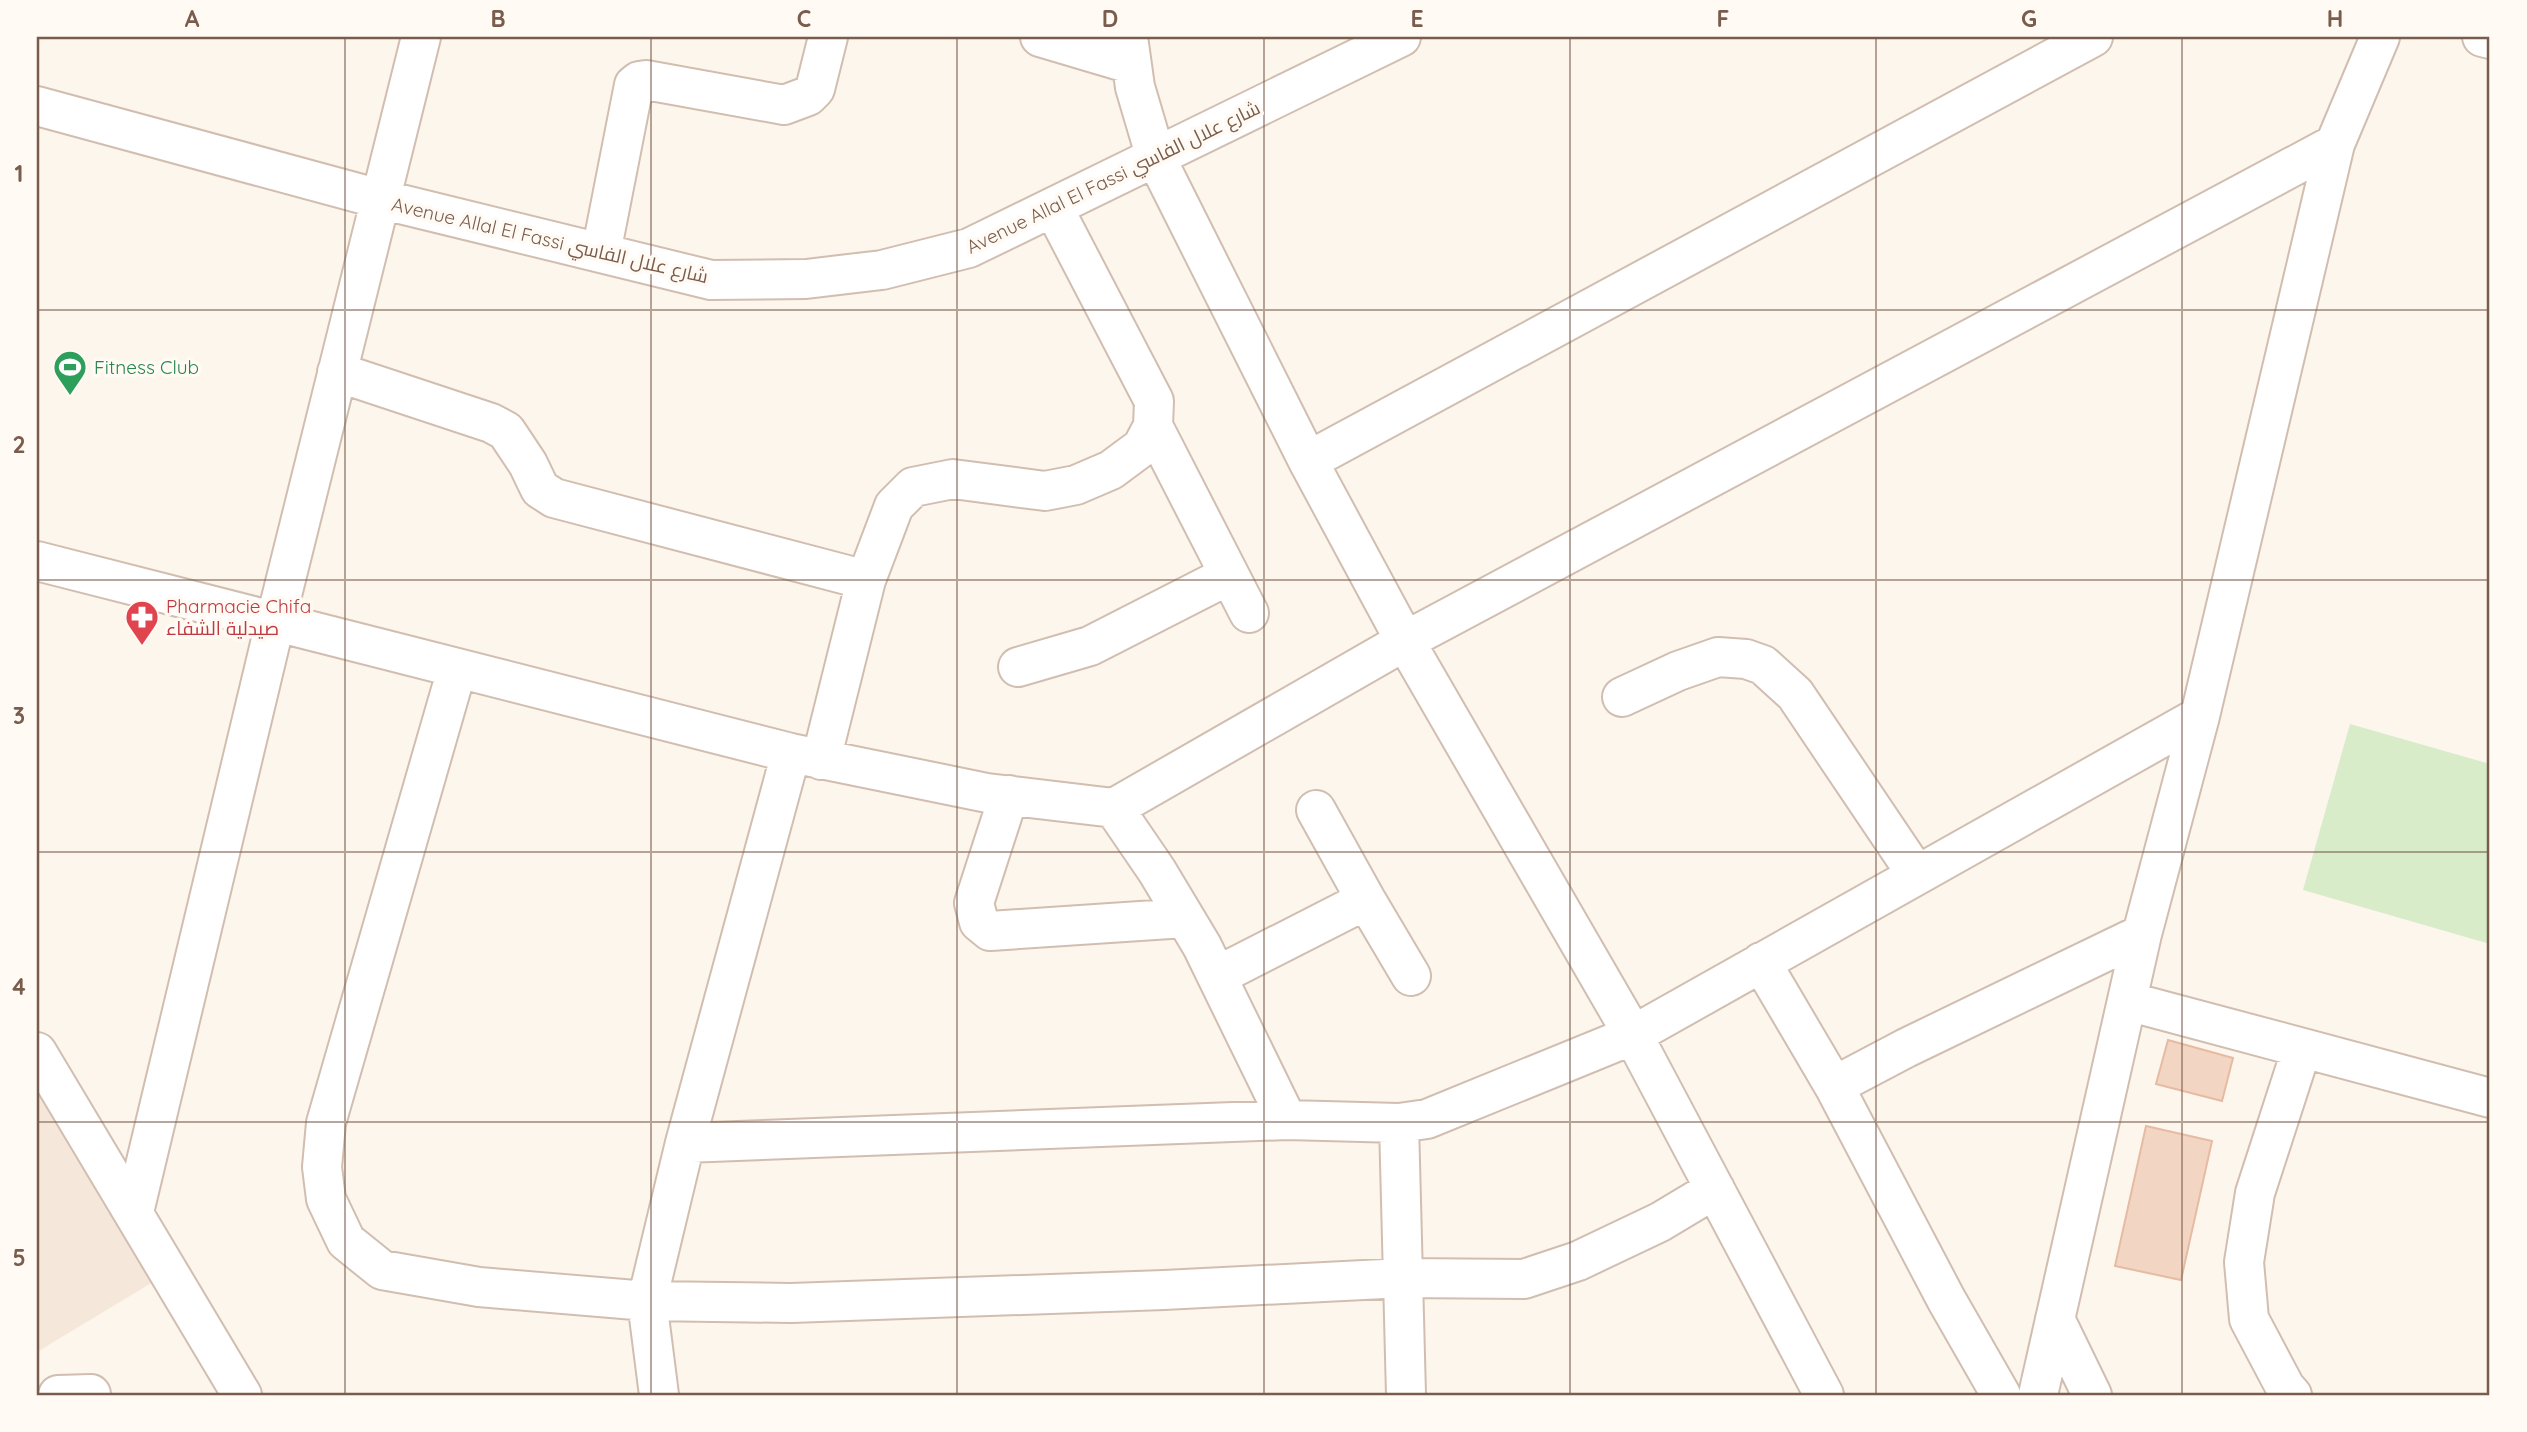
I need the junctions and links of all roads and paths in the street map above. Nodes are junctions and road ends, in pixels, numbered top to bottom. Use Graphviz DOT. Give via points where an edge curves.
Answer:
graph roads {
  1 [pos="421,37"];
  2 [pos="828,37"];
  3 [pos="1040,37"];
  4 [pos="1401,37"];
  5 [pos="2093,37"];
  6 [pos="2380,37"];
  7 [pos="2482,37"];
  8 [pos="2490,39"];
  9 [pos="1129,51"];
  10 [pos="37,106"];
  11 [pos="2335,144"];
  12 [pos="1156,158"];
  13 [pos="380,199"];
  14 [pos="1053,207"];
  15 [pos="601,253"];
  16 [pos="337,372"];
  17 [pos="1153,426"];
  18 [pos="1308,461"];
  19 [pos="37,561"];
  20 [pos="1229,575"];
  21 [pos="866,580"];
  22 [pos="1249,612"];
  23 [pos="275,624"];
  24 [pos="1405,641"];
  25 [pos="1018,667"];
  26 [pos="457,668"];
  27 [pos="1622,697"];
  28 [pos="2200,716"];
  29 [pos="806,757"];
  30 [pos="1009,795"];
  31 [pos="1114,808"];
  32 [pos="1316,810"];
  33 [pos="1917,876"];
  34 [pos="1366,900"];
  35 [pos="1185,918"];
  36 [pos="2142,934"];
  37 [pos="1761,962"];
  38 [pos="1217,976"];
  39 [pos="1411,976"];
  40 [pos="2127,1001"];
  41 [pos="1633,1035"];
  42 [pos="2302,1048"];
  43 [pos="37,1052"];
  44 [pos="1833,1086"];
  45 [pos="2490,1098"];
  46 [pos="1287,1120"];
  47 [pos="1399,1123"];
  48 [pos="685,1143"];
  49 [pos="1715,1189"];
  50 [pos="134,1212"];
  51 [pos="1403,1278"];
  52 [pos="647,1301"];
  53 [pos="2055,1319"];
  54 [pos="242,1395"];
  55 [pos="659,1395"];
  56 [pos="1406,1395"];
  57 [pos="1824,1395"];
  58 [pos="2001,1395"];
  59 [pos="2038,1395"];
  60 [pos="2092,1395"];
  61 [pos="2292,1395"];
  1 -- 13 [label="street"];
  2 -- 15 [label="street" via="815,89 784,105 639,80 634,85"];
  3 -- 9 [label="street"];
  4 -- 12 [label="street, Avenue Allal El Fassi شارع علال الفاسي"];
  5 -- 18 [label="street"];
  6 -- 11 [label="street"];
  7 -- 8 [label="street"];
  9 -- 12 [label="street"];
  10 -- 13 [label="street, Avenue Allal El Fassi شارع علال الفاسي"];
  11 -- 24 [label="street"];
  11 -- 28 [label="street"];
  12 -- 14 [label="street, Avenue Allal El Fassi شارع علال الفاسي"];
  12 -- 18 [label="street"];
  13 -- 15 [label="street, Avenue Allal El Fassi شارع علال الفاسي"];
  13 -- 16 [label="street"];
  14 -- 15 [label="street, Avenue Allal El Fassi شارع علال الفاسي" via="969,248 882,270 806,279 711,280"];
  14 -- 17 [label="street" via="1154,401"];
  16 -- 21 [label="street" via="506,431 540,489 554,498"];
  16 -- 23 [label="street"];
  17 -- 20 [label="street"];
  17 -- 21 [label="street" via="1142,447 1111,470 1076,485 1045,491 953,479 913,486 894,506"];
  18 -- 24 [label="street"];
  19 -- 23 [label="street"];
  20 -- 22 [label="street"];
  20 -- 25 [label="street" via="1090,646"];
  21 -- 29 [label="street"];
  23 -- 26 [label="street"];
  23 -- 50 [label="street"];
  24 -- 31 [label="street"];
  24 -- 41 [label="street"];
  26 -- 29 [label="street"];
  26 -- 52 [label="street" via="326,1123 322,1167 326,1199 346,1241 382,1269 480,1287"];
  27 -- 33 [label="street" via="1718,657 1763,665 1795,694"];
  28 -- 33 [label="street"];
  28 -- 36 [label="street"];
  29 -- 30 [label="street"];
  29 -- 48 [label="street"];
  30 -- 31 [label="street"];
  30 -- 35 [label="street" via="974,903 979,922 990,931"];
  31 -- 35 [label="street"];
  32 -- 34 [label="street"];
  33 -- 37 [label="street"];
  34 -- 38 [label="street"];
  34 -- 39 [label="street"];
  35 -- 38 [label="street"];
  36 -- 40 [label="street"];
  36 -- 44 [label="street"];
  37 -- 41 [label="street"];
  37 -- 44 [label="street"];
  38 -- 46 [label="street"];
  40 -- 42 [label="street"];
  40 -- 53 [label="street"];
  41 -- 47 [label="street" via="1427,1119"];
  41 -- 49 [label="street"];
  42 -- 45 [label="street"];
  42 -- 61 [label="street" via="2255,1193 2244,1262 2249,1319"];
  43 -- 50 [label="street"];
  44 -- 58 [label="street"];
  46 -- 47 [label="street"];
  46 -- 48 [label="street"];
  47 -- 51 [label="street"];
  48 -- 52 [label="street"];
  49 -- 51 [label="street" via="1660,1222 1578,1261 1524,1279"];
  49 -- 57 [label="street"];
  50 -- 54 [label="street"];
  51 -- 52 [label="street" via="791,1303"];
  51 -- 56 [label="street"];
  52 -- 55 [label="street"];
  53 -- 59 [label="street"];
  53 -- 60 [label="street"];
}
